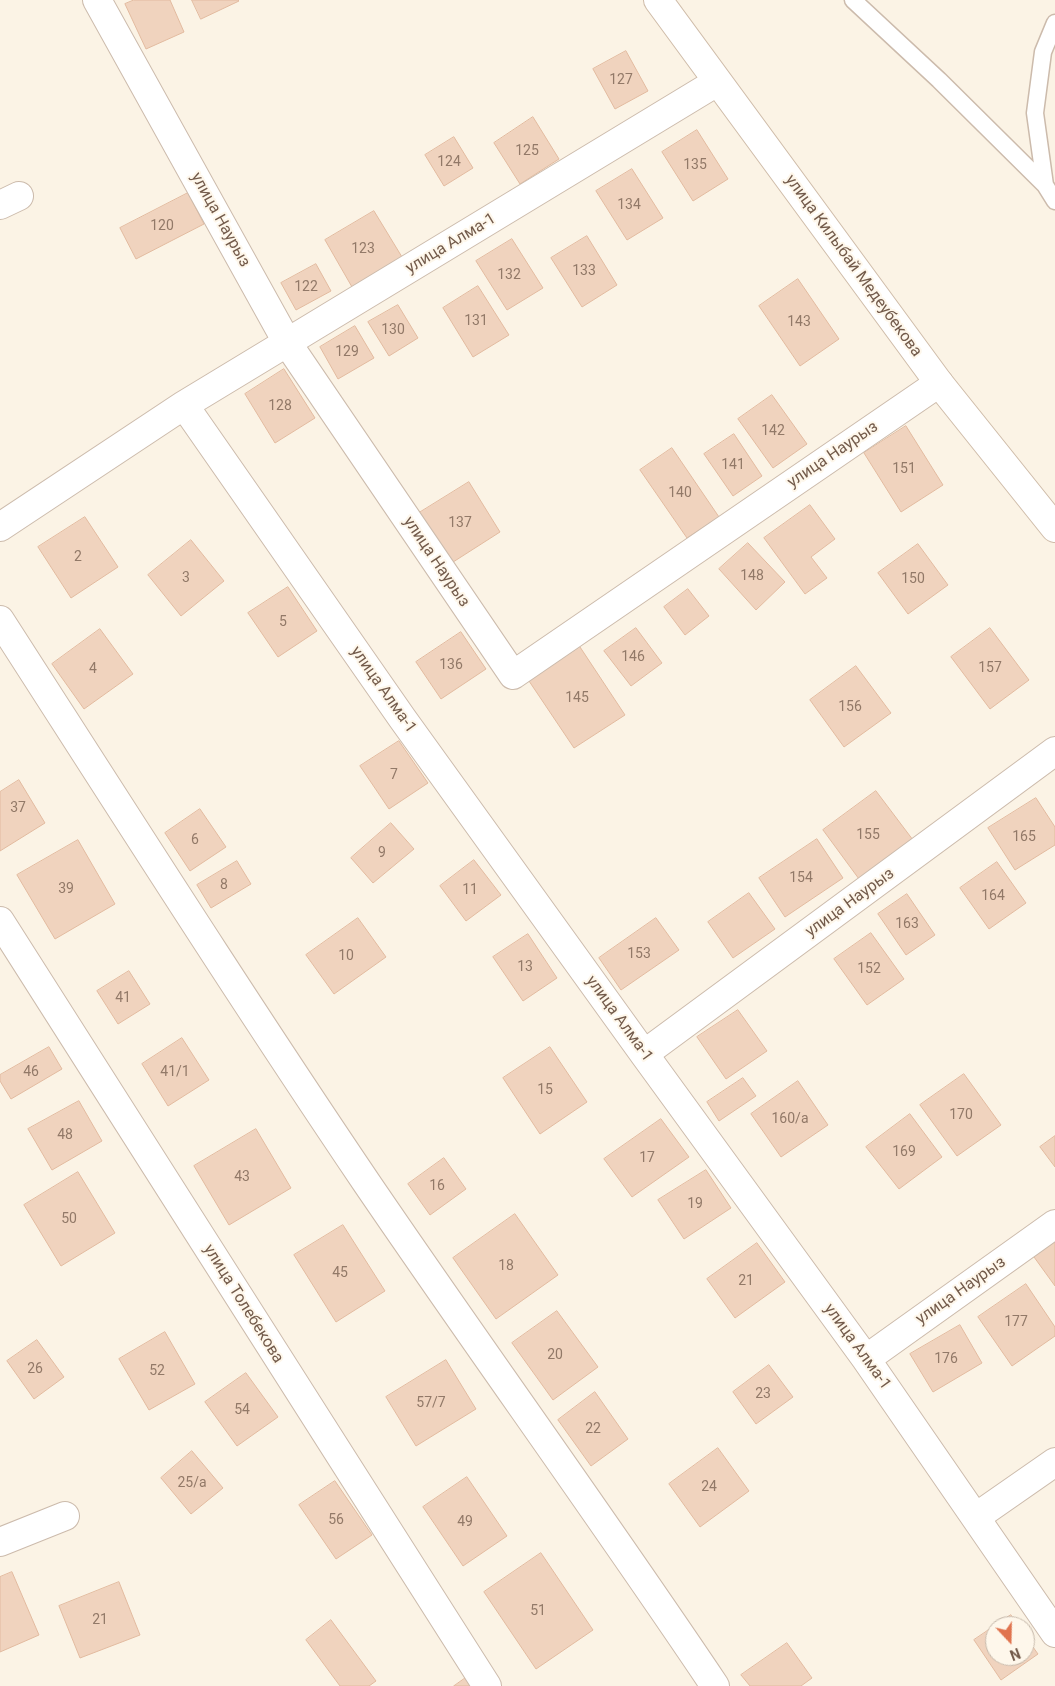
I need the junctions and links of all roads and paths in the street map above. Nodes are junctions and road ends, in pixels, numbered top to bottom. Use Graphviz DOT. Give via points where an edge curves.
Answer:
graph roads {
  1 [pos="658,0"];
  2 [pos="853,0"];
  3 [pos="100,1"];
  4 [pos="1055,23"];
  5 [pos="717,82"];
  6 [pos="1045,185"];
  7 [pos="1055,201"];
  8 [pos="288,344"];
  9 [pos="939,383"];
  10 [pos="184,405"];
  11 [pos="0,526"];
  12 [pos="1055,528"];
  13 [pos="0,620"];
  14 [pos="1055,751"];
  15 [pos="0,921"];
  16 [pos="644,1054"];
  17 [pos="1055,1224"];
  18 [pos="866,1359"];
  19 [pos="1055,1462"];
  20 [pos="65,1516"];
  21 [pos="976,1517"];
  22 [pos="0,1542"];
  23 [pos="1055,1633"];
  24 [pos="486,1686"];
  25 [pos="715,1686"];
  1 -- 5 [label="street, улица Килыбай Медеубекова"];
  2 -- 6 [label="lane"];
  3 -- 8 [label="street, улица Наурыз"];
  4 -- 6 [label="lane" via="1043,52 1035,113"];
  5 -- 8 [label="street, улица Алма-1"];
  5 -- 9 [label="street, улица Килыбай Медеубекова"];
  6 -- 7 [label="lane"];
  8 -- 9 [label="street, улица Наурыз" via="513,675"];
  8 -- 10 [label="street, улица Алма-1"];
  9 -- 12 [label="street, улица Килыбай Медеубекова"];
  10 -- 11 [label="street, улица Алма-1"];
  10 -- 16 [label="street, улица Алма-1" via="402,718"];
  13 -- 25 [label="street" via="366,1181"];
  14 -- 16 [label="street, улица Наурыз"];
  15 -- 24 [label="street, улица Толебекова"];
  16 -- 18 [label="street, улица Алма-1"];
  17 -- 18 [label="street, улица Наурыз"];
  18 -- 21 [label="street, улица Алма-1"];
  19 -- 21 [label="street"];
  20 -- 22 [label="street"];
  21 -- 23 [label="street, улица Алма-1"];
}
